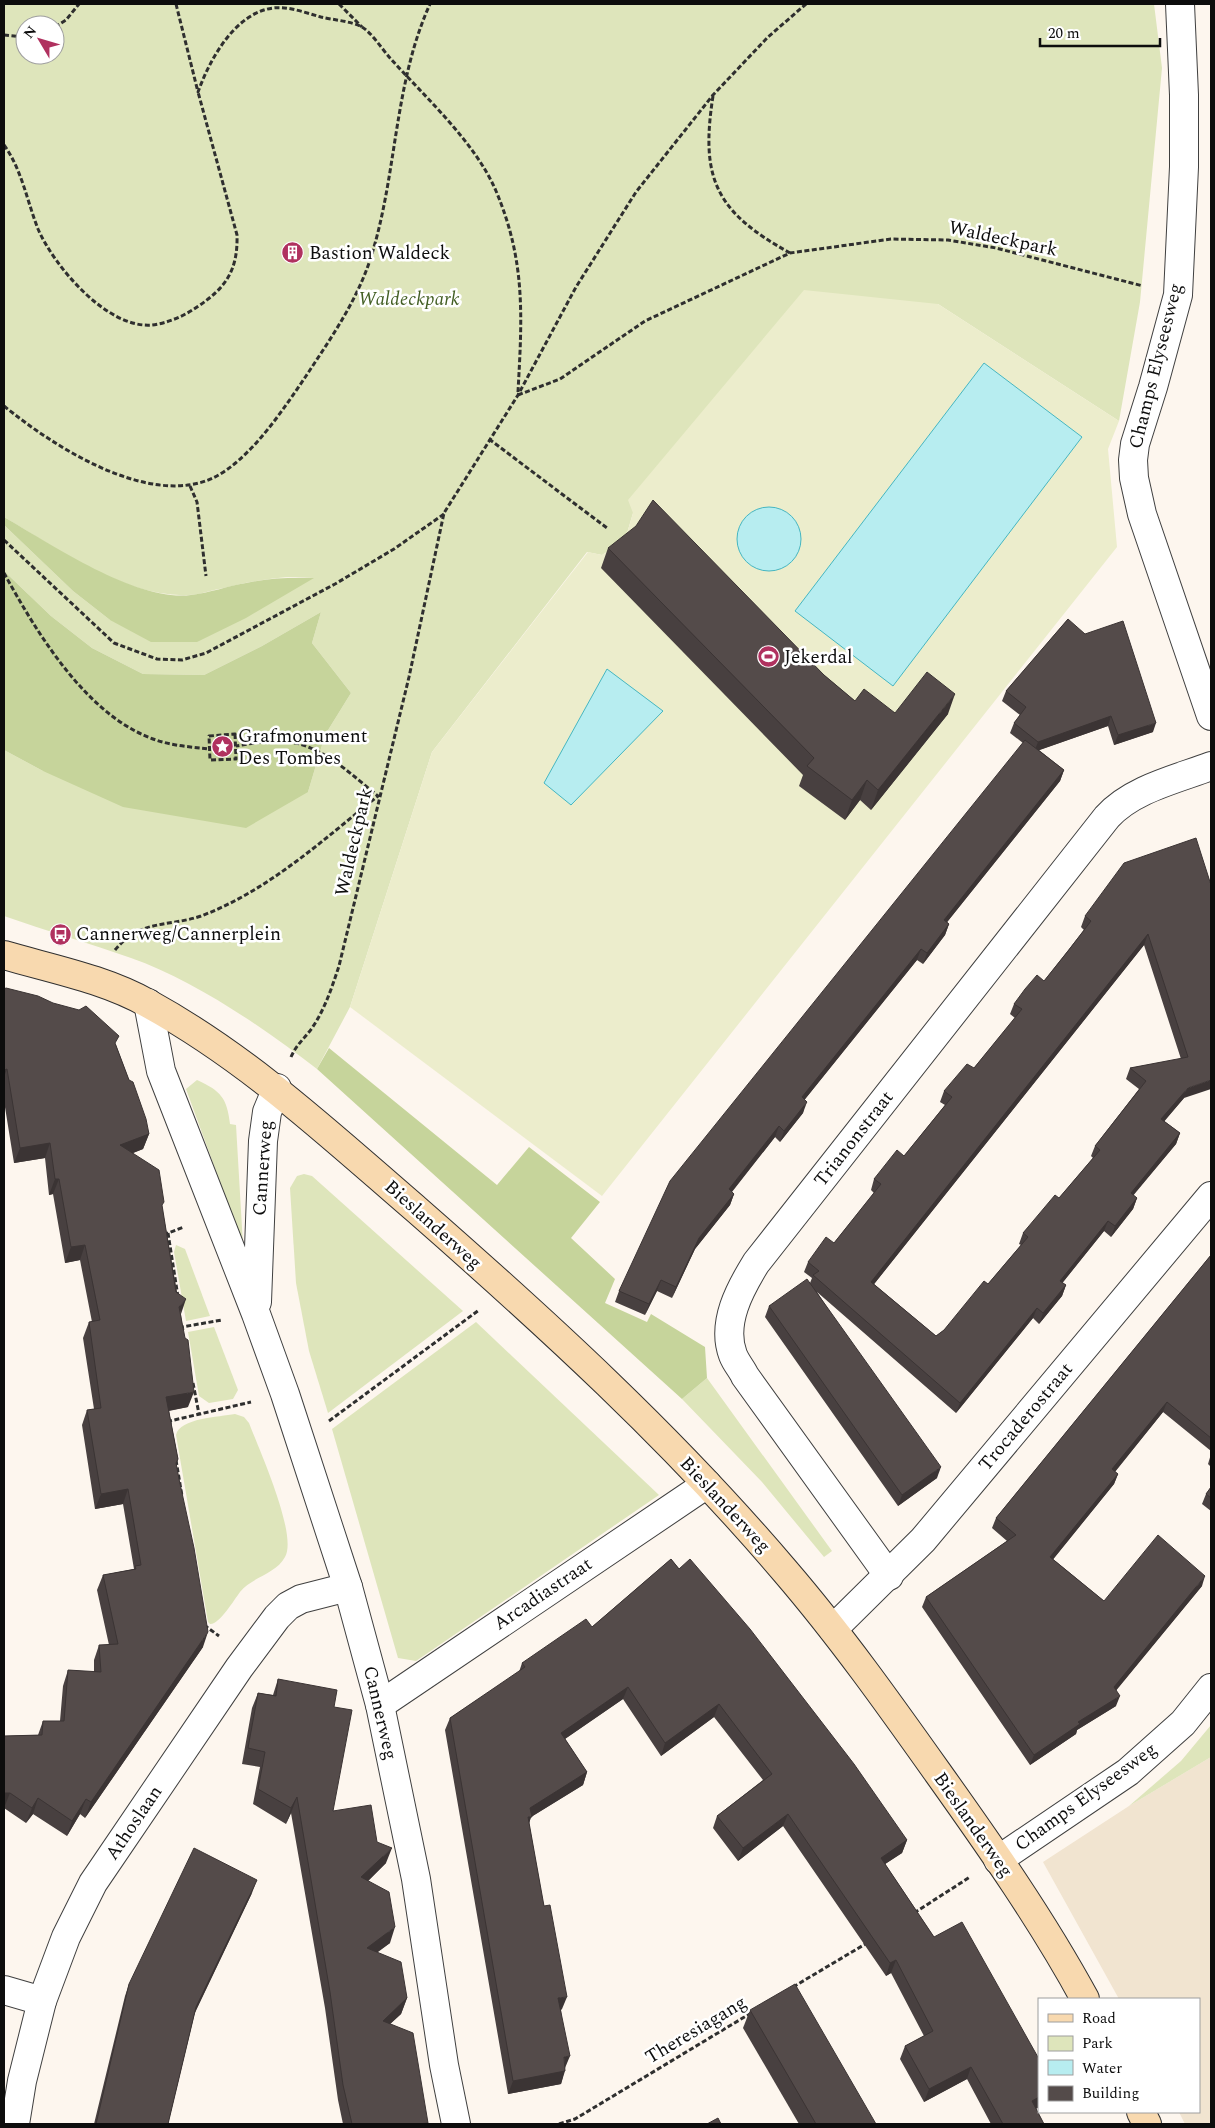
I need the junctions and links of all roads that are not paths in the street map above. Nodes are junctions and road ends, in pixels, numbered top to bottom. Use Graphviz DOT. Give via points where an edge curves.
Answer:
graph roads {
  1 [pos="1180,4"];
  2 [pos="1211,716"];
  3 [pos="1211,766"];
  4 [pos="4,955"];
  5 [pos="148,1003"];
  6 [pos="277,1088"];
  7 [pos="1211,1196"];
  8 [pos="256,1314"];
  9 [pos="707,1484"];
  10 [pos="889,1576"];
  11 [pos="348,1587"];
  12 [pos="833,1629"];
  13 [pos="1211,1688"];
  14 [pos="380,1705"];
  15 [pos="998,1860"];
  16 [pos="4,1990"];
  17 [pos="1084,1998"];
  18 [pos="42,2001"];
  19 [pos="16,2124"];
  20 [pos="456,2124"];
  1 -- 2 [label="street, Champs Elyseesweg" via="1184,113 1178,295 1133,460 1142,514"];
  3 -- 10 [label="street, Trianonstraat" via="1118,804 756,1263 739,1292 732,1313 730,1335 733,1355"];
  4 -- 5 [label="main road" via="101,983"];
  5 -- 6 [label="main road" via="213,1042"];
  5 -- 8 [label="street, Cannerweg" via="161,1071"];
  6 -- 8 [label="street, Cannerweg" via="267,1112 263,1141"];
  6 -- 9 [label="main road, Bieslanderweg" via="506,1290"];
  7 -- 10 [label="street, Trocaderostraat" via="923,1540"];
  8 -- 11 [label="street, Cannerweg"];
  9 -- 12 [label="main road, Bieslanderweg"];
  9 -- 14 [label="street, Arcadiastraat"];
  10 -- 12 [label="street, Trocaderostraat"];
  11 -- 14 [label="street, Cannerweg"];
  11 -- 18 [label="street, Athoslaan" via="288,1606 248,1657 94,1883 66,1937"];
  12 -- 15 [label="main road, Bieslanderweg"];
  13 -- 15 [label="street, Champs Elyseesweg" via="1183,1723 1134,1766"];
  14 -- 20 [label="street, Cannerweg" via="416,1880"];
  15 -- 17 [label="main road, Bieslanderweg"];
  16 -- 18 [label="street"];
  18 -- 19 [label="street, Athoslaan" via="22,2081"];
}
